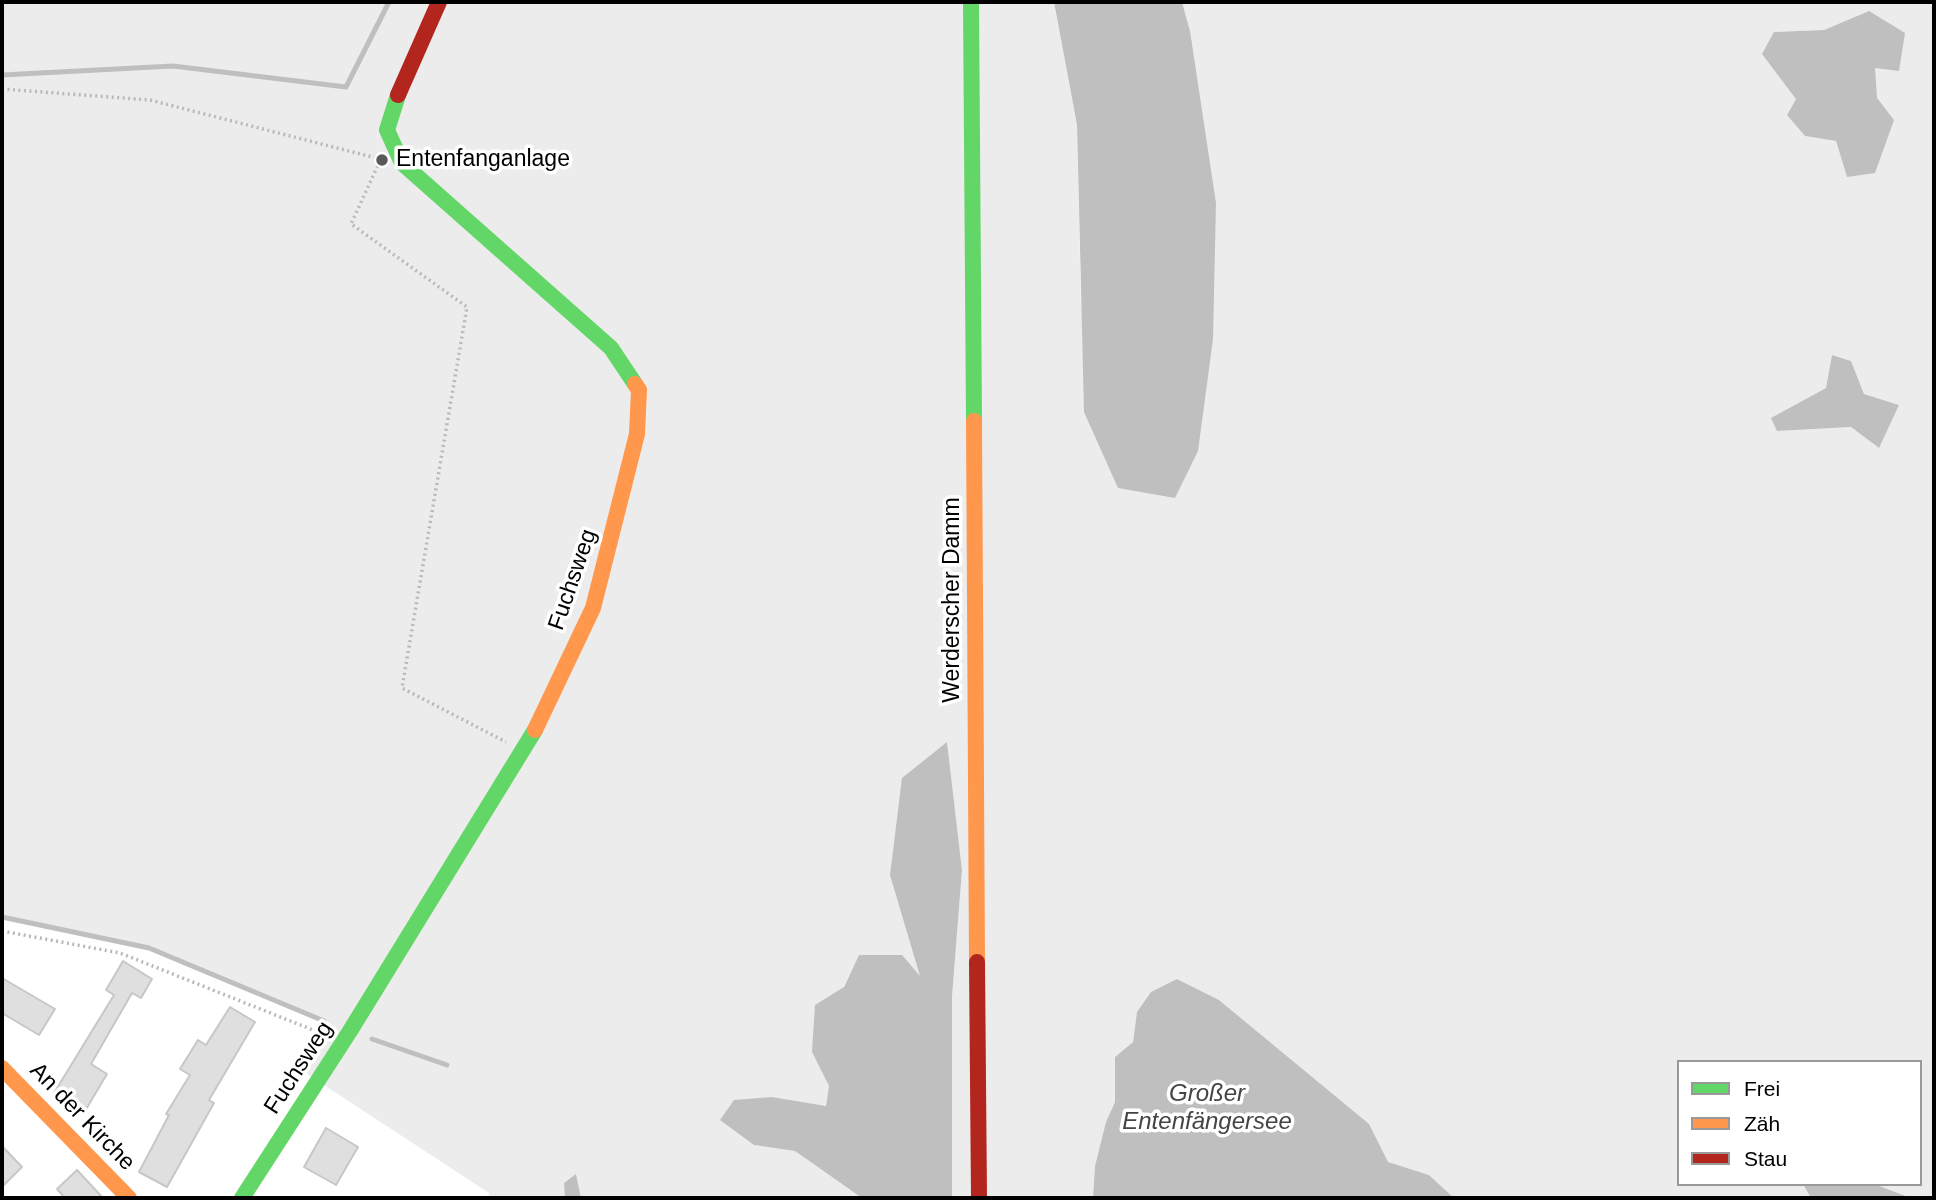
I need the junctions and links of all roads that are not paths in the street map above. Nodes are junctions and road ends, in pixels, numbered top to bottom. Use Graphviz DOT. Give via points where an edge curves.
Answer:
graph roads {
  1 [pos="439,2"];
  2 [pos="971,2"];
  3 [pos="2,1068"];
  4 [pos="129,1198"];
  5 [pos="242,1198"];
  6 [pos="979,1198"];
  1 -- 5 [label="street, Fuchsweg" via="400,88 387,130 402,163 611,348 639,390 637,434 593,608 536,728"];
  2 -- 6 [label="street, Werderscher Damm"];
  3 -- 4 [label="street, An der Kirche"];
}
